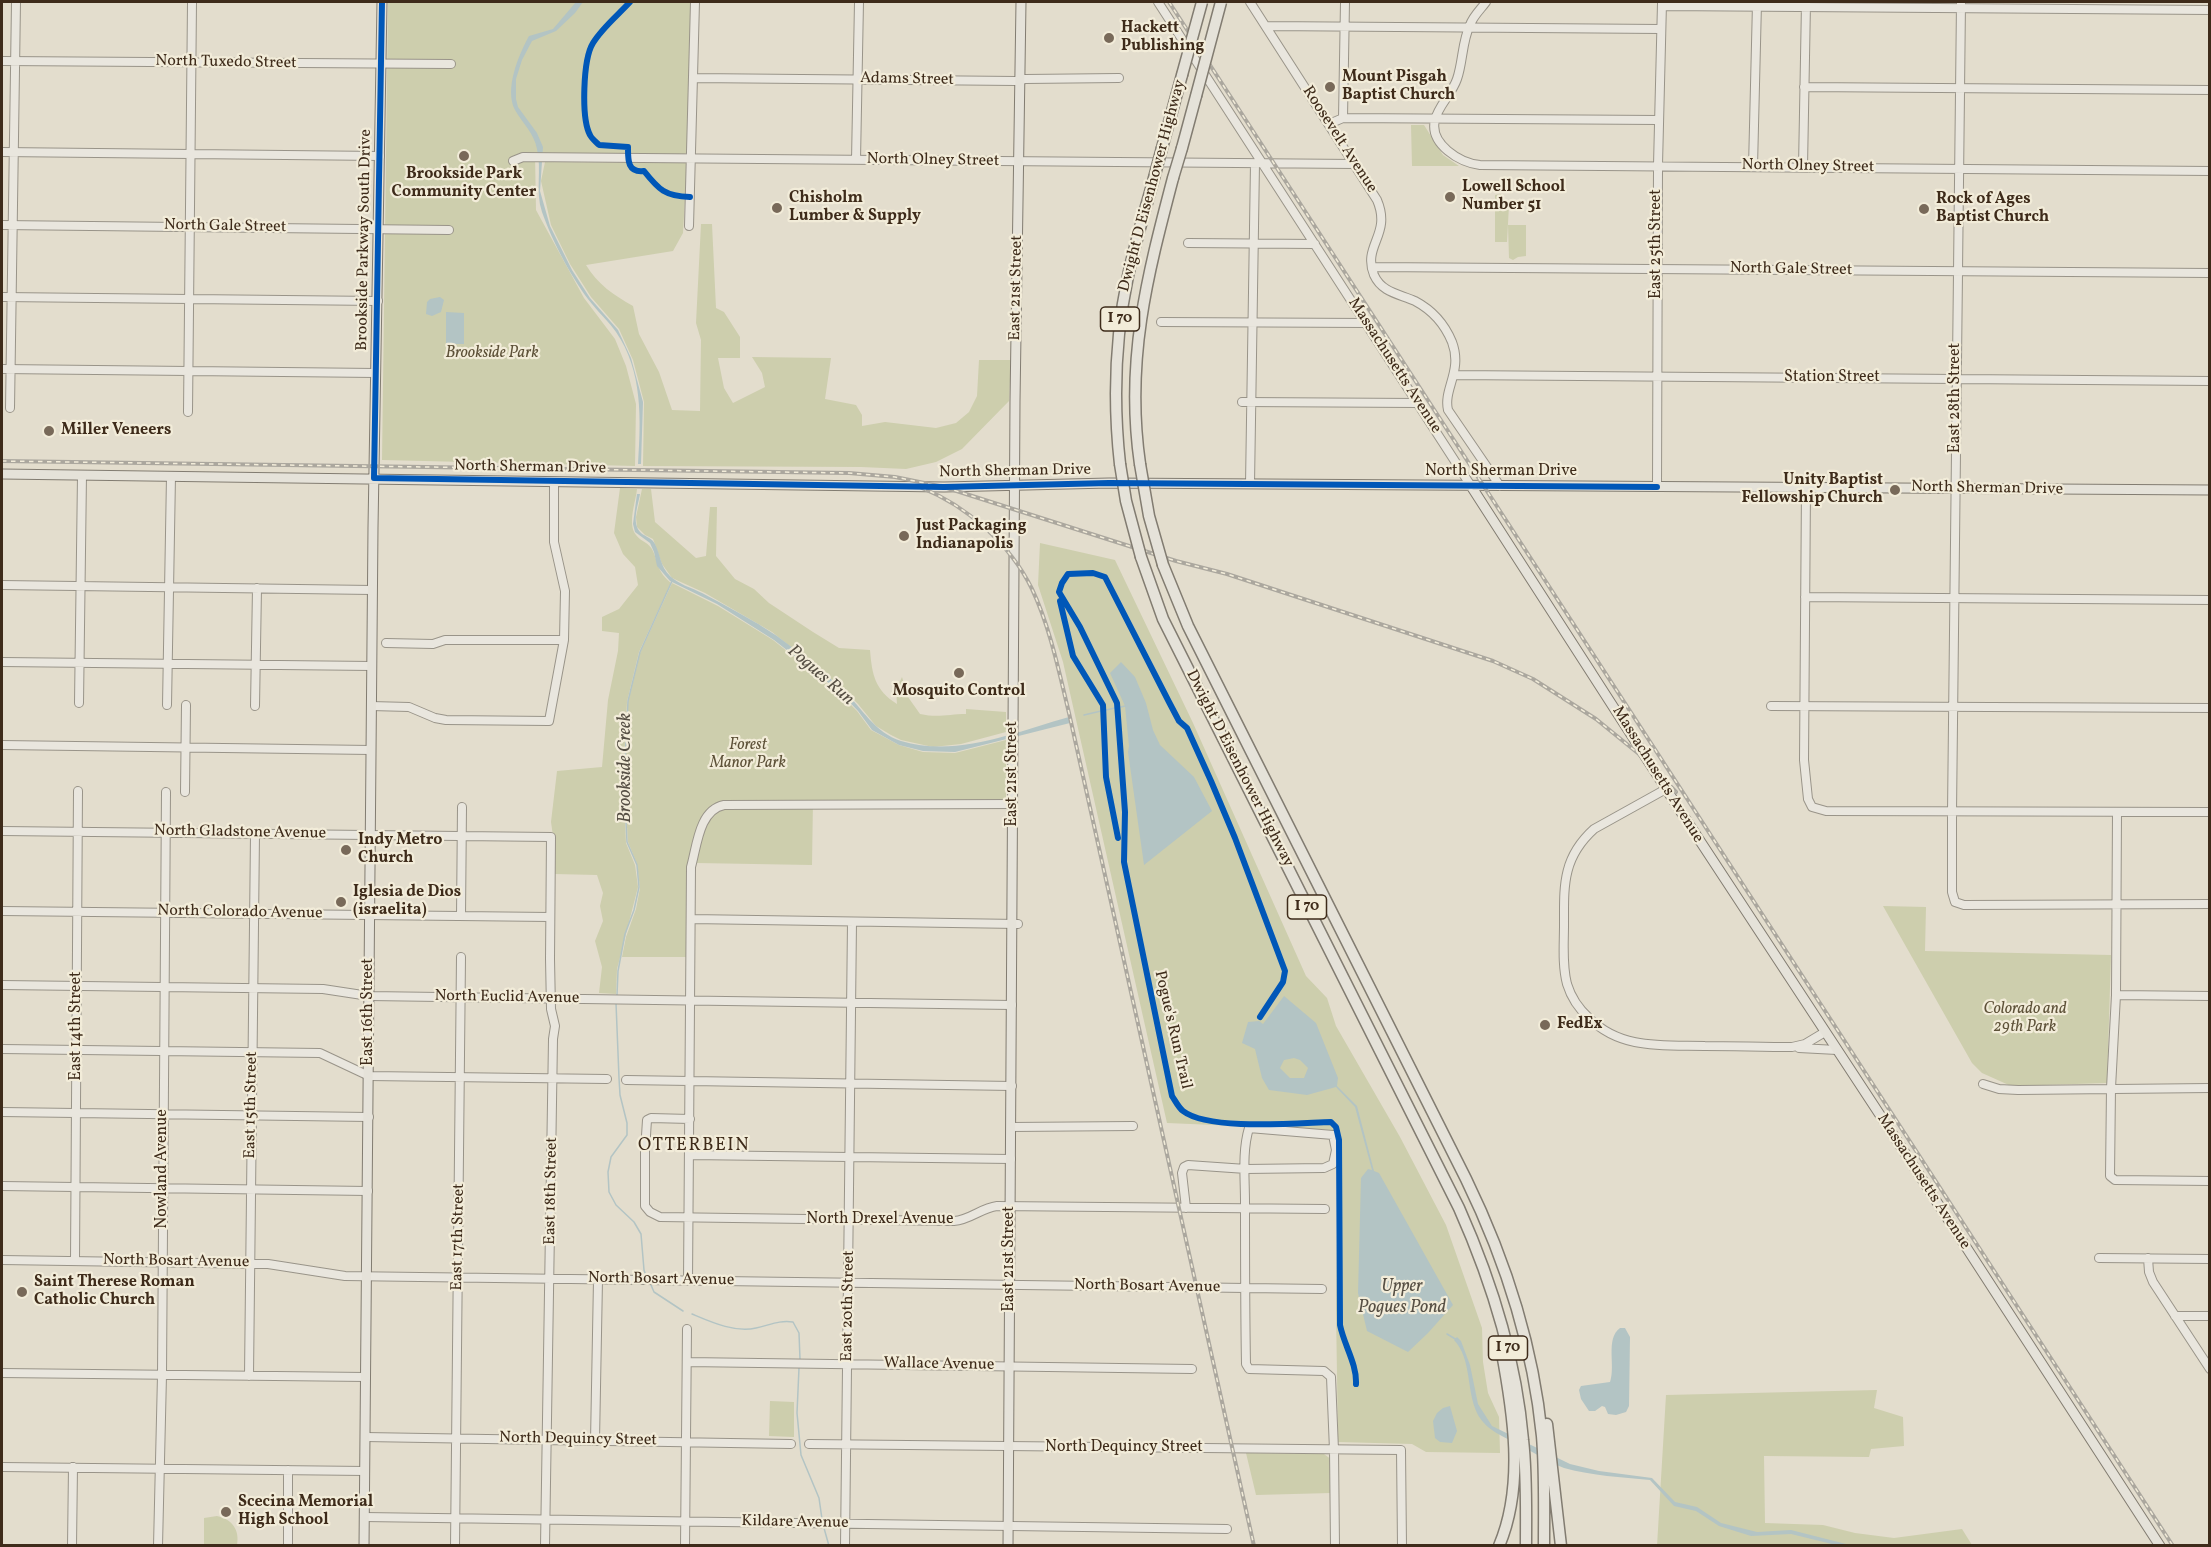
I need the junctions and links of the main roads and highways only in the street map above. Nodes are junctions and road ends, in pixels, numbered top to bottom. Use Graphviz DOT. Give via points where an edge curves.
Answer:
graph roads {
  1 [pos="382,2"];
  2 [pos="1021,2"];
  3 [pos="1202,2"];
  4 [pos="1221,2"];
  5 [pos="2,474"];
  6 [pos="374,478"];
  7 [pos="1015,486"];
  8 [pos="1471,486"];
  9 [pos="2210,490"];
  10 [pos="1485,1271"];
  11 [pos="1546,1439"];
  12 [pos="364,1545"];
  13 [pos="1008,1545"];
  14 [pos="1499,1545"];
  15 [pos="1526,1545"];
  16 [pos="1544,1545"];
  17 [pos="1561,1545"];
  18 [pos="2160,1545"];
  1 -- 6 [label="main road, Brookside Parkway South Drive"];
  2 -- 7 [label="main road, East 21st Street"];
  3 -- 10 [label="highway, Dwight D Eisenhower Highway / I 70, bridge" via="1128,276 1118,337 1116,407 1120,464 1129,511 1163,619 1459,1208"];
  4 -- 11 [label="highway, Dwight D Eisenhower Highway / I 70, bridge" via="1146,283 1139,328 1135,394 1140,464 1149,516 1163,565 1188,626 1478,1203 1508,1276"];
  5 -- 6 [label="main road, North Sherman Drive"];
  6 -- 7 [label="main road, North Sherman Drive"];
  6 -- 12 [label="main road, East 16th Street"];
  7 -- 8 [label="main road, North Sherman Drive"];
  7 -- 13 [label="main road, East 21st Street"];
  8 -- 9 [label="main road, North Sherman Drive"];
  8 -- 18 [label="main road, Massachusetts Avenue"];
  10 -- 14 [label="highway" via="1507,1379 1513,1458 1511,1507"];
  10 -- 15 [label="highway, Dwight D Eisenhower Highway / I 70" via="1507,1341 1522,1427"];
  11 -- 16 [label="highway"];
  11 -- 17 [label="highway"];
}
